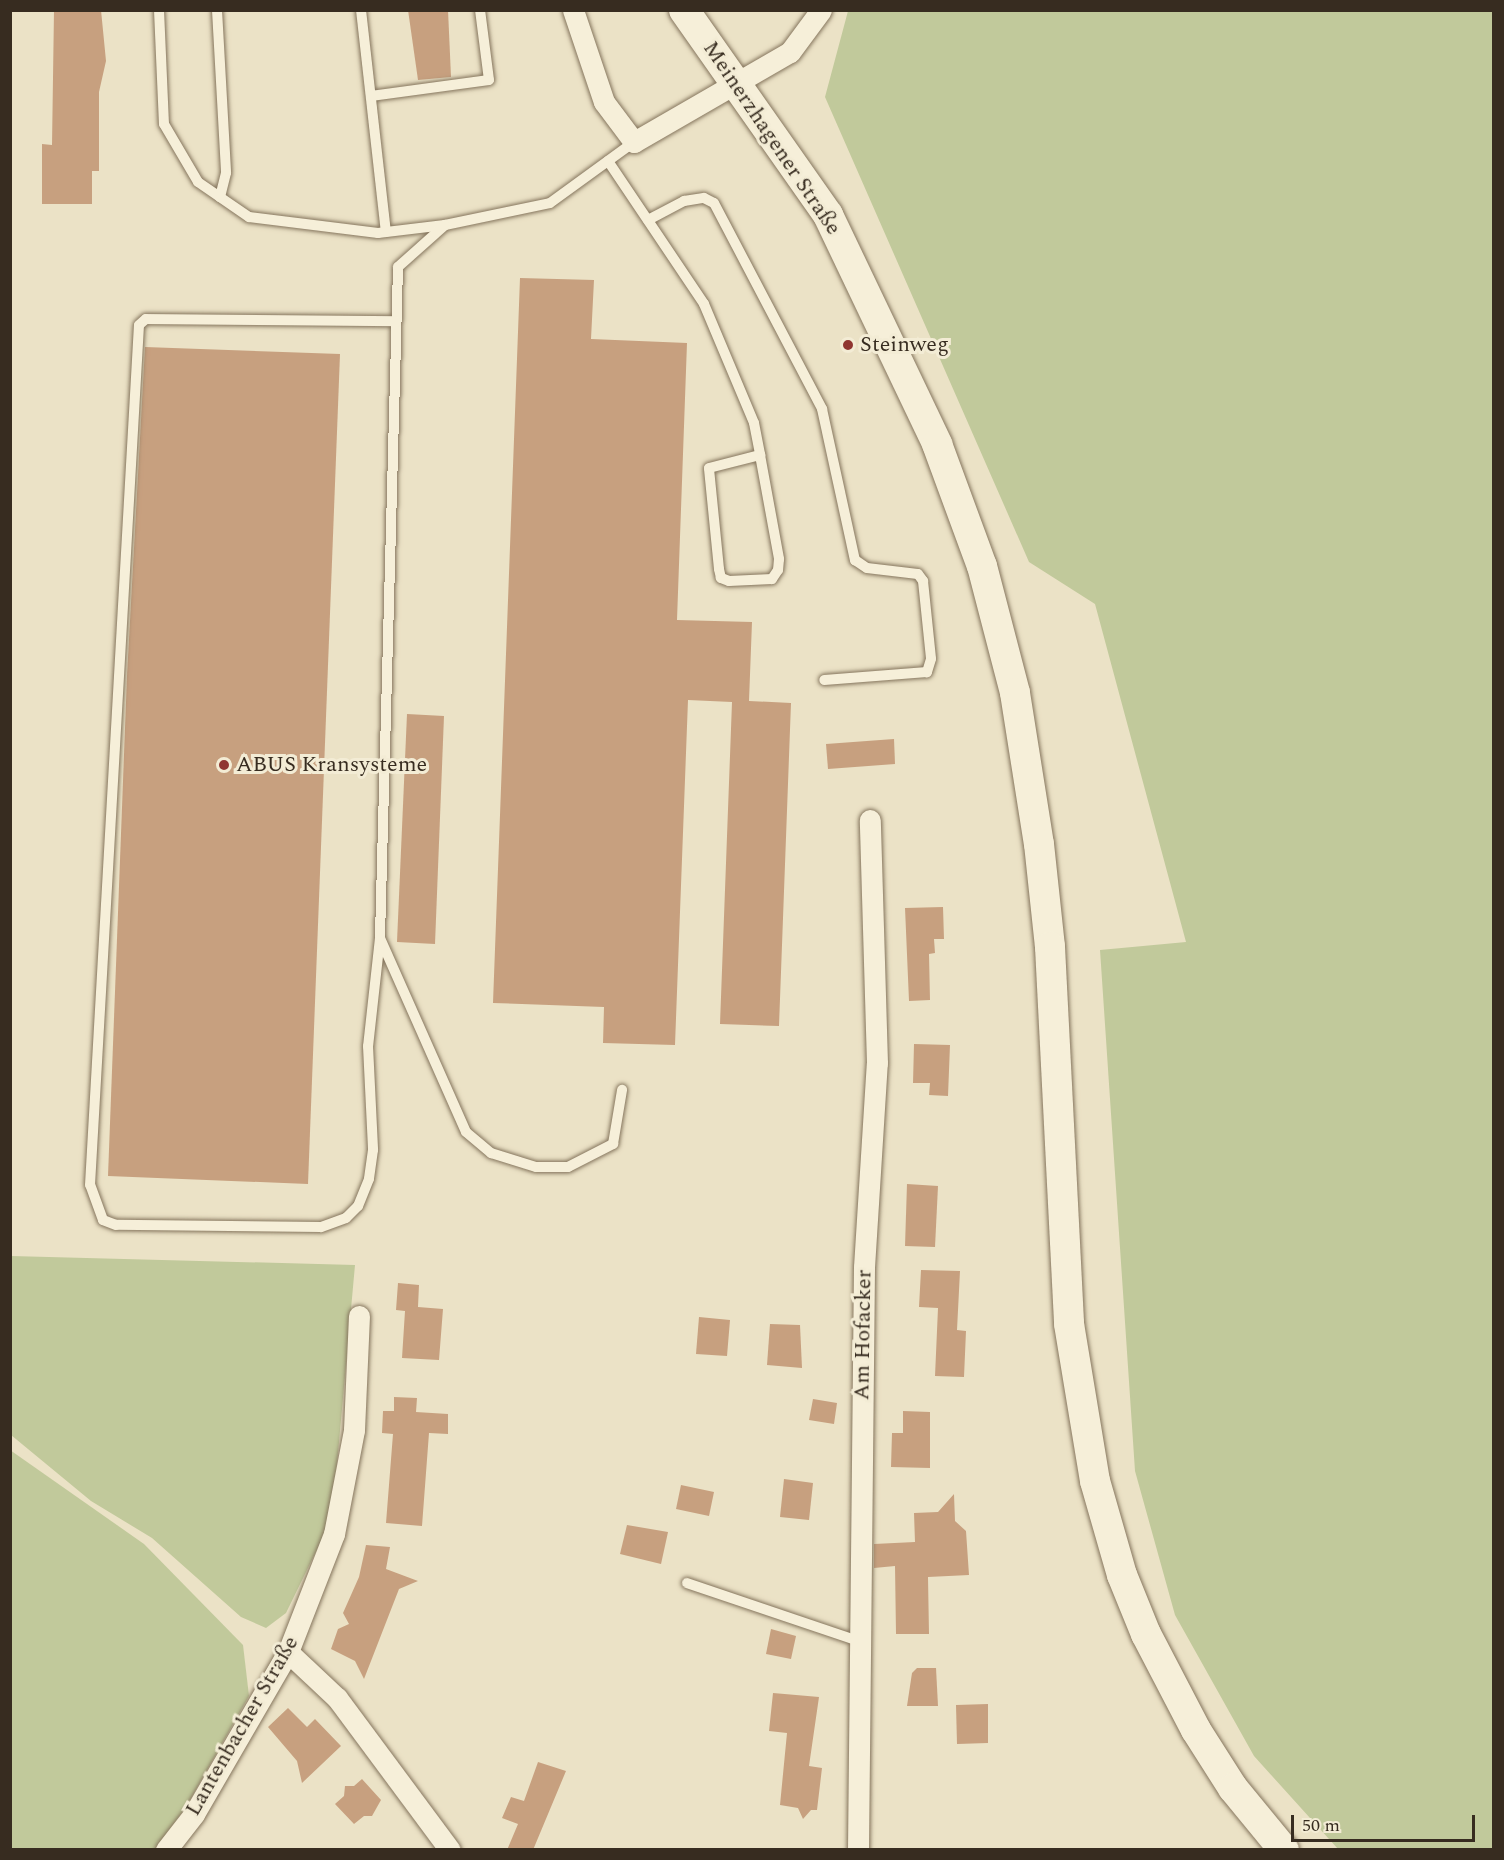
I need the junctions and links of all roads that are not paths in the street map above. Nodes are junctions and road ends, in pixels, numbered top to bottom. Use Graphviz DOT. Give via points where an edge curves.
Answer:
graph roads {
  1 [pos="159,10"];
  2 [pos="217,10"];
  3 [pos="361,10"];
  4 [pos="480,10"];
  5 [pos="573,10"];
  6 [pos="684,10"];
  7 [pos="821,10"];
  8 [pos="737,80"];
  9 [pos="371,96"];
  10 [pos="634,142"];
  11 [pos="608,161"];
  12 [pos="220,197"];
  13 [pos="648,220"];
  14 [pos="446,225"];
  15 [pos="386,232"];
  16 [pos="396,321"];
  17 [pos="760,455"];
  18 [pos="824,680"];
  19 [pos="870,820"];
  20 [pos="380,938"];
  21 [pos="622,1090"];
  22 [pos="359,1316"];
  23 [pos="687,1583"];
  24 [pos="858,1641"];
  25 [pos="288,1652"];
  26 [pos="166,1850"];
  27 [pos="450,1850"];
  28 [pos="858,1850"];
  29 [pos="1284,1850"];
  1 -- 12 [label="lane" via="164,124 198,182"];
  2 -- 12 [label="lane" via="226,173"];
  3 -- 9 [label="lane"];
  4 -- 9 [label="lane" via="489,80"];
  5 -- 10 [label="street" via="604,102"];
  6 -- 8 [label="main road, Meinerzhagener Straße"];
  7 -- 8 [label="street" via="789,52"];
  8 -- 10 [label="street"];
  8 -- 29 [label="main road, Meinerzhagener Straße" via="828,215 937,444 982,566 1015,693 1040,844 1050,947 1069,1324 1095,1481 1122,1575 1146,1634 1208,1749"];
  9 -- 15 [label="lane"];
  10 -- 11 [label="lane"];
  11 -- 13 [label="lane"];
  11 -- 14 [label="lane" via="550,203"];
  12 -- 15 [label="lane" via="249,217"];
  13 -- 17 [label="lane" via="704,304 738,380"];
  13 -- 18 [label="lane" via="684,201 704,198 714,203 822,409 855,560 867,568 918,574 923,581 931,659 927,672"];
  14 -- 15 [label="lane"];
  14 -- 16 [label="lane" via="398,267"];
  16 -- 20 [label="lane"];
  16 -- 20 [label="lane" via="146,319 138,325 90,1185 103,1220 116,1225 321,1227 346,1218 358,1206 369,1179 373,1150 368,1046"];
  17 -- 17 [label="lane" via="778,570 772,579 729,581 719,569 709,468"];
  19 -- 24 [label="street, Am Hofacker" via="877,1063 864,1267"];
  20 -- 21 [label="lane" via="466,1132 491,1154 536,1167 568,1167 613,1144"];
  22 -- 25 [label="street, Lantenbacher Straße" via="348,1479 334,1534"];
  23 -- 24 [label="lane"];
  24 -- 28 [label="street, Am Hofacker"];
  25 -- 26 [label="street, Lantenbacher Straße" via="194,1814"];
  25 -- 27 [label="street" via="336,1698"];
}
